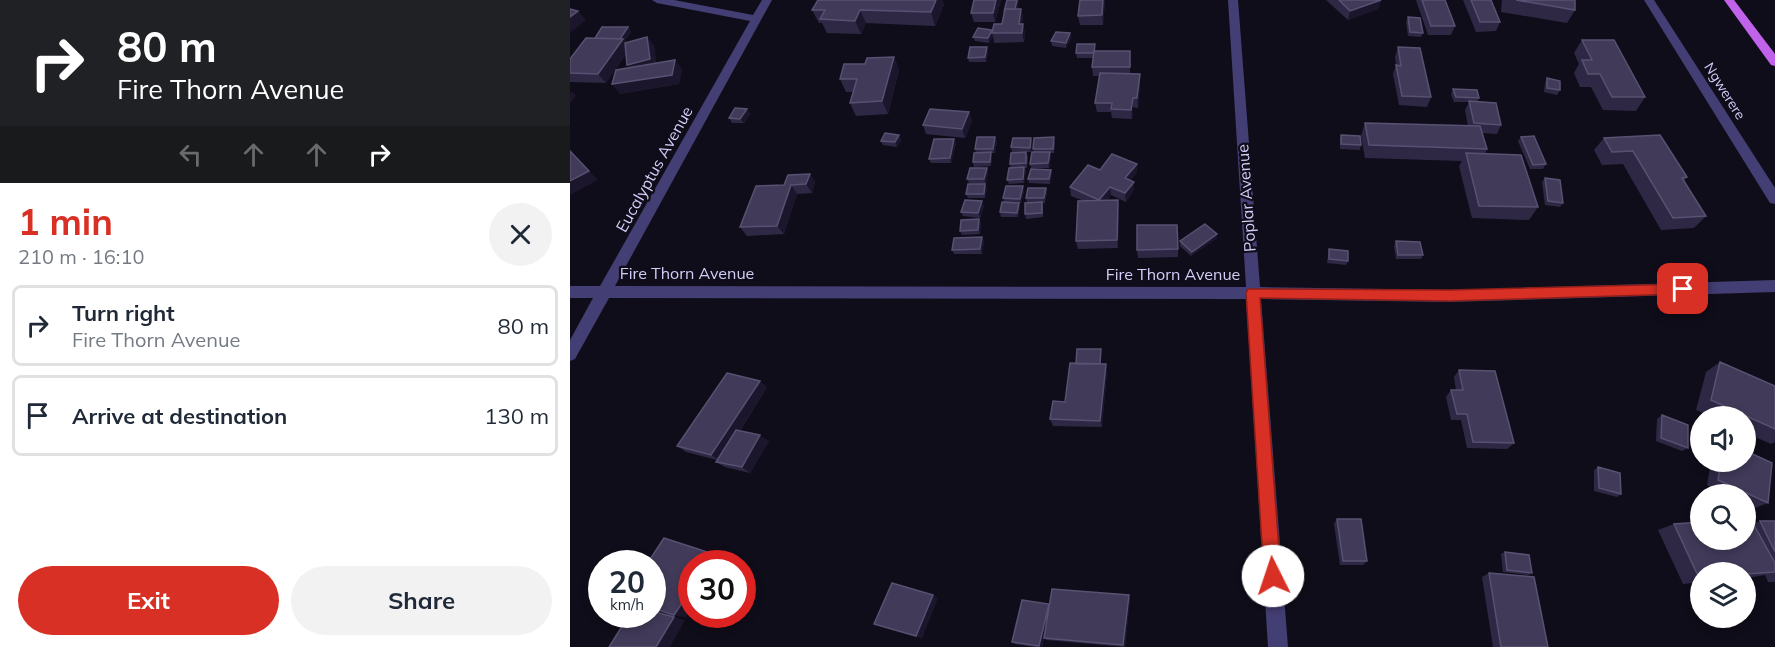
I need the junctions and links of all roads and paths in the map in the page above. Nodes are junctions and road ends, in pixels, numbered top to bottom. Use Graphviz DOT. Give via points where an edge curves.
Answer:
graph roads {
  1 [pos="657,0"];
  2 [pos="766,0"];
  3 [pos="1233,0"];
  4 [pos="1649,0"];
  5 [pos="1729,0"];
  6 [pos="757,19"];
  7 [pos="1775,62"];
  8 [pos="1775,199"];
  9 [pos="1775,286"];
  10 [pos="605,290"];
  11 [pos="570,292"];
  12 [pos="1253,293"];
  13 [pos="570,354"];
  14 [pos="1278,647"];
  1 -- 6 [label="street"];
  2 -- 6 [label="street, Eucalyptus Avenue"];
  3 -- 12 [label="street, Poplar Avenue"];
  4 -- 8 [label="street, Ngwerere"];
  5 -- 7 [label="main road"];
  6 -- 10 [label="street, Eucalyptus Avenue"];
  9 -- 12 [label="street, Fire Thorn Avenue" via="1450,296"];
  10 -- 11 [label="street, Fire Thorn Avenue"];
  10 -- 12 [label="street, Fire Thorn Avenue"];
  10 -- 13 [label="street, Eucalyptus Avenue"];
  12 -- 14 [label="street, Poplar Avenue"];
}
